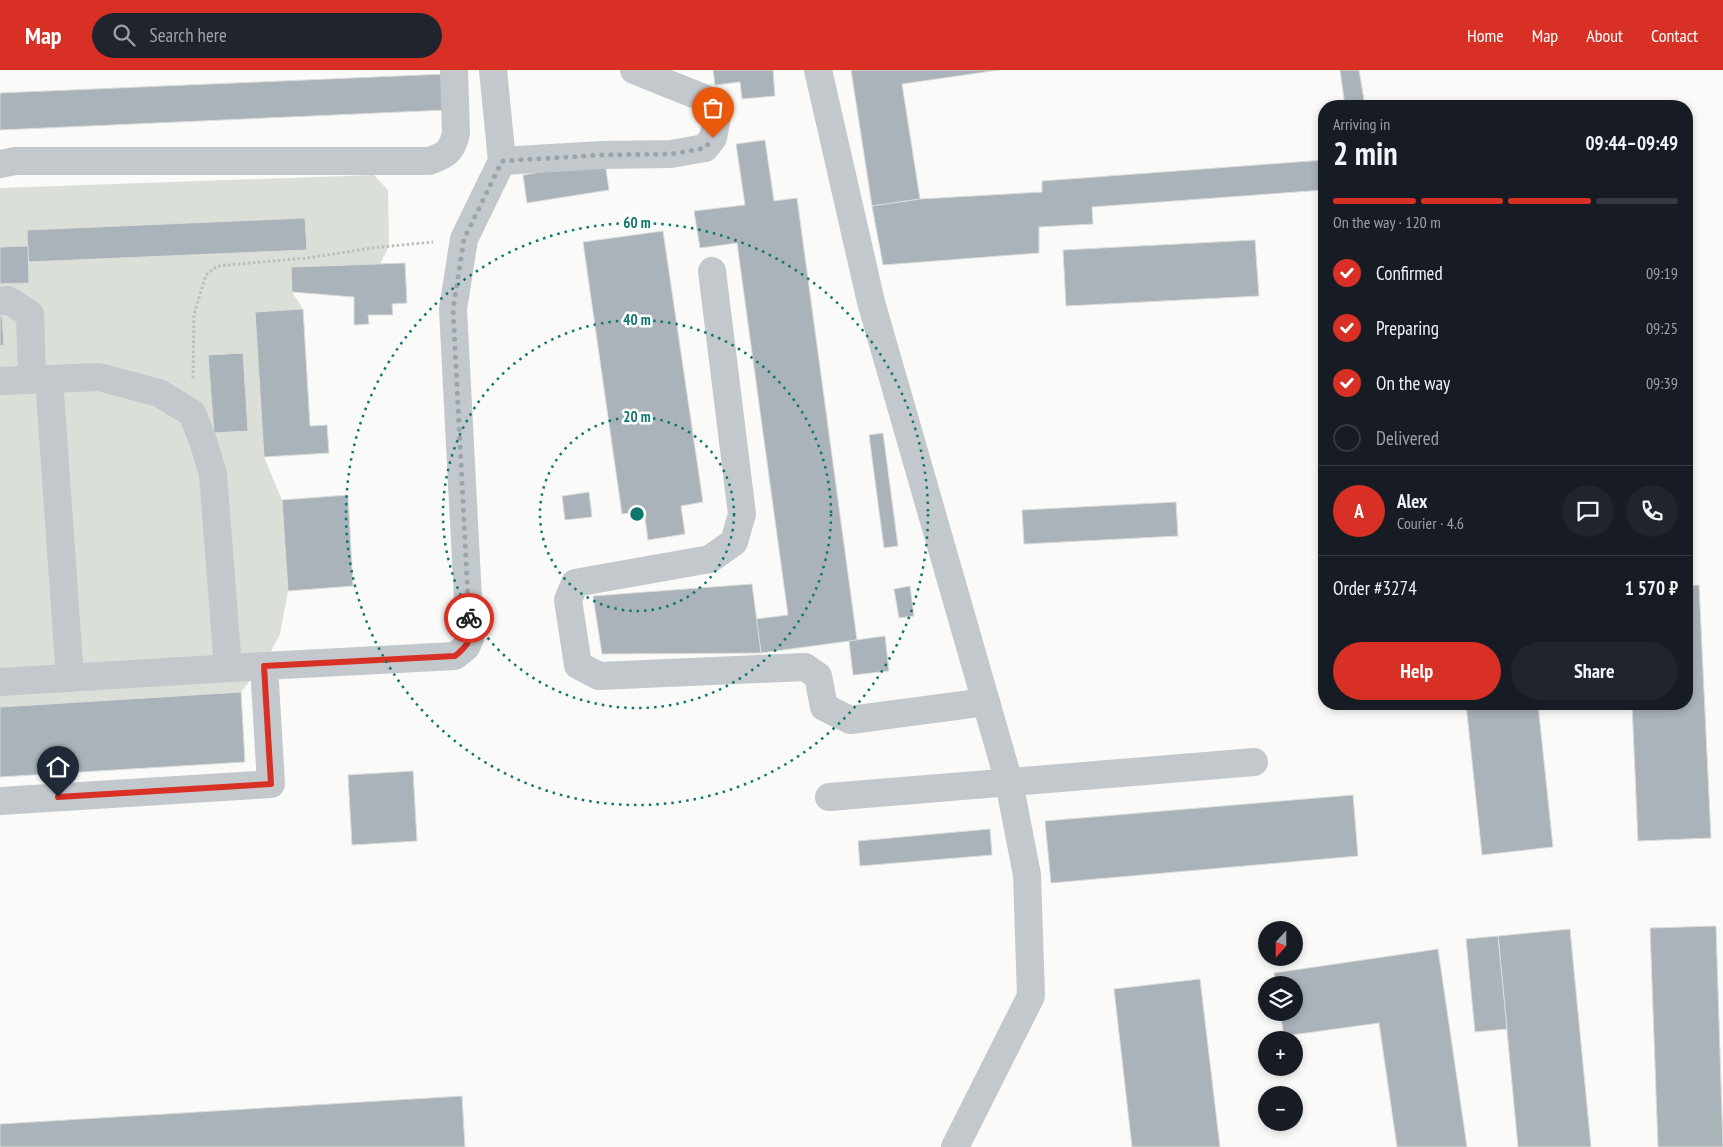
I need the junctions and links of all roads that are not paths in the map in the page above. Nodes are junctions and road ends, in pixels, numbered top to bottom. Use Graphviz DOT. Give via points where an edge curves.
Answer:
graph roads {
  1 [pos="454,70"];
  2 [pos="493,70"];
  3 [pos="634,70"];
  4 [pos="818,70"];
  5 [pos="502,161"];
  6 [pos="0,164"];
  7 [pos="712,271"];
  8 [pos="0,301"];
  9 [pos="41,380"];
  10 [pos="0,381"];
  11 [pos="264,666"];
  12 [pos="228,668"];
  13 [pos="70,678"];
  14 [pos="0,682"];
  15 [pos="986,702"];
  16 [pos="1254,762"];
  17 [pos="1009,782"];
  18 [pos="829,797"];
  19 [pos="0,801"];
  20 [pos="955,1147"];
  1 -- 6 [label="lane" via="454,143 445,155 429,161 15,160"];
  2 -- 5 [label="lane"];
  3 -- 5 [label="lane" via="706,99 717,117 713,138 705,148 671,154"];
  4 -- 15 [label="lane" via="871,302"];
  5 -- 11 [label="lane" via="464,239 453,309 470,638 466,647 455,656"];
  7 -- 15 [label="lane" via="742,514 734,542 710,559 575,583 568,600 578,665 599,676 805,667 818,676 824,707 850,720"];
  8 -- 9 [label="lane" via="8,300 30,314"];
  9 -- 10 [label="lane"];
  9 -- 12 [label="lane" via="99,377 160,393 192,413 213,474"];
  9 -- 13 [label="lane"];
  11 -- 12 [label="lane"];
  11 -- 19 [label="lane" via="271,784"];
  12 -- 13 [label="lane"];
  13 -- 14 [label="lane"];
  15 -- 17 [label="lane"];
  16 -- 17 [label="lane"];
  17 -- 18 [label="lane"];
  17 -- 20 [label="lane" via="1027,876 1031,996"];
}
